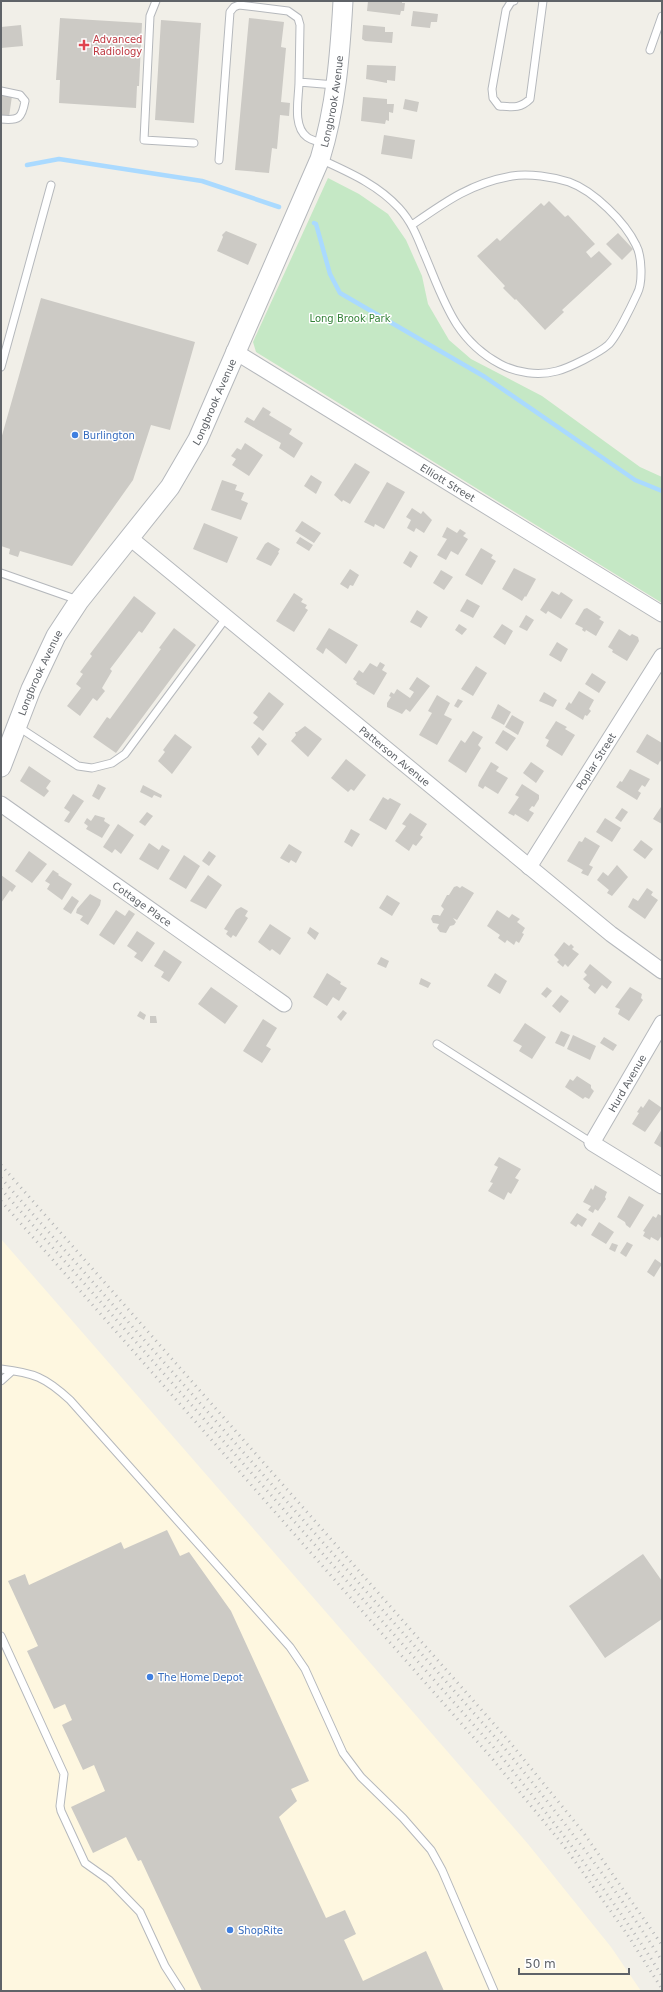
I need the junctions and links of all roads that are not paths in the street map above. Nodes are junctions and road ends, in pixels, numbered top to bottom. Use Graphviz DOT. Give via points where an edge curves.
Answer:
graph roads {
  1 [pos="156,1"];
  2 [pos="344,1"];
  3 [pos="514,1"];
  4 [pos="543,1"];
  5 [pos="662,16"];
  6 [pos="650,50"];
  7 [pos="299,82"];
  8 [pos="337,85"];
  9 [pos="1,91"];
  10 [pos="1,119"];
  11 [pos="194,143"];
  12 [pos="322,152"];
  13 [pos="219,160"];
  14 [pos="52,185"];
  15 [pos="412,225"];
  16 [pos="234,351"];
  17 [pos="2,363"];
  18 [pos="130,538"];
  19 [pos="1,573"];
  20 [pos="79,601"];
  21 [pos="662,614"];
  22 [pos="226,618"];
  23 [pos="662,656"];
  24 [pos="17,726"];
  25 [pos="1,767"];
  26 [pos="1,804"];
  27 [pos="528,867"];
  28 [pos="662,971"];
  29 [pos="284,1004"];
  30 [pos="662,1023"];
  31 [pos="438,1044"];
  32 [pos="592,1143"];
  33 [pos="662,1186"];
  34 [pos="1,1369"];
  35 [pos="12,1372"];
  36 [pos="1,1381"];
  37 [pos="1,1636"];
  38 [pos="181,1991"];
  39 [pos="494,1991"];
  1 -- 11 [label="lane" via="150,16 144,140"];
  2 -- 8 [label="street, Longbrook Avenue"];
  3 -- 4 [label="lane" via="506,10 492,89 493,98 498,106 518,108 530,99"];
  5 -- 6 [label="lane"];
  7 -- 8 [label="lane"];
  7 -- 12 [label="lane" via="299,127"];
  7 -- 13 [label="lane" via="300,25 294,13 239,5 234,7 230,12"];
  8 -- 12 [label="street, Longbrook Avenue"];
  9 -- 10 [label="lane" via="20,95 25,101 23,113 19,118"];
  12 -- 15 [label="lane" via="384,194"];
  12 -- 16 [label="street, Longbrook Avenue" via="312,181"];
  14 -- 17 [label="lane"];
  15 -- 15 [label="lane" via="444,201 475,185 513,175 546,177 570,182 591,194 621,221 638,246 641,271 639,291 609,344 565,369 549,373 512,370 474,346 447,310"];
  16 -- 18 [label="street, Longbrook Avenue" via="198,438 183,465"];
  16 -- 21 [label="street, Elliott Street"];
  18 -- 20 [label="street, Longbrook Avenue"];
  18 -- 22 [label="street, Patterson Avenue"];
  19 -- 20 [label="lane"];
  20 -- 24 [label="street, Longbrook Avenue" via="45,658"];
  22 -- 24 [label="lane" via="125,754 112,763 92,768 78,766"];
  22 -- 27 [label="street, Patterson Avenue"];
  23 -- 27 [label="street, Poplar Street"];
  24 -- 25 [label="street, Longbrook Avenue"];
  26 -- 29 [label="street, Cottage Place"];
  27 -- 28 [label="street, Patterson Avenue"];
  30 -- 32 [label="street, Hurd Avenue"];
  31 -- 32 [label="lane"];
  32 -- 33 [label="street"];
  34 -- 35 [label="lane"];
  35 -- 36 [label="lane"];
  35 -- 39 [label="lane" via="37,1376 48,1381 70,1400 290,1647 305,1669 344,1753 361,1777 431,1850"];
  37 -- 38 [label="lane" via="64,1774 61,1811 85,1863 109,1880 140,1912 165,1966"];
}
